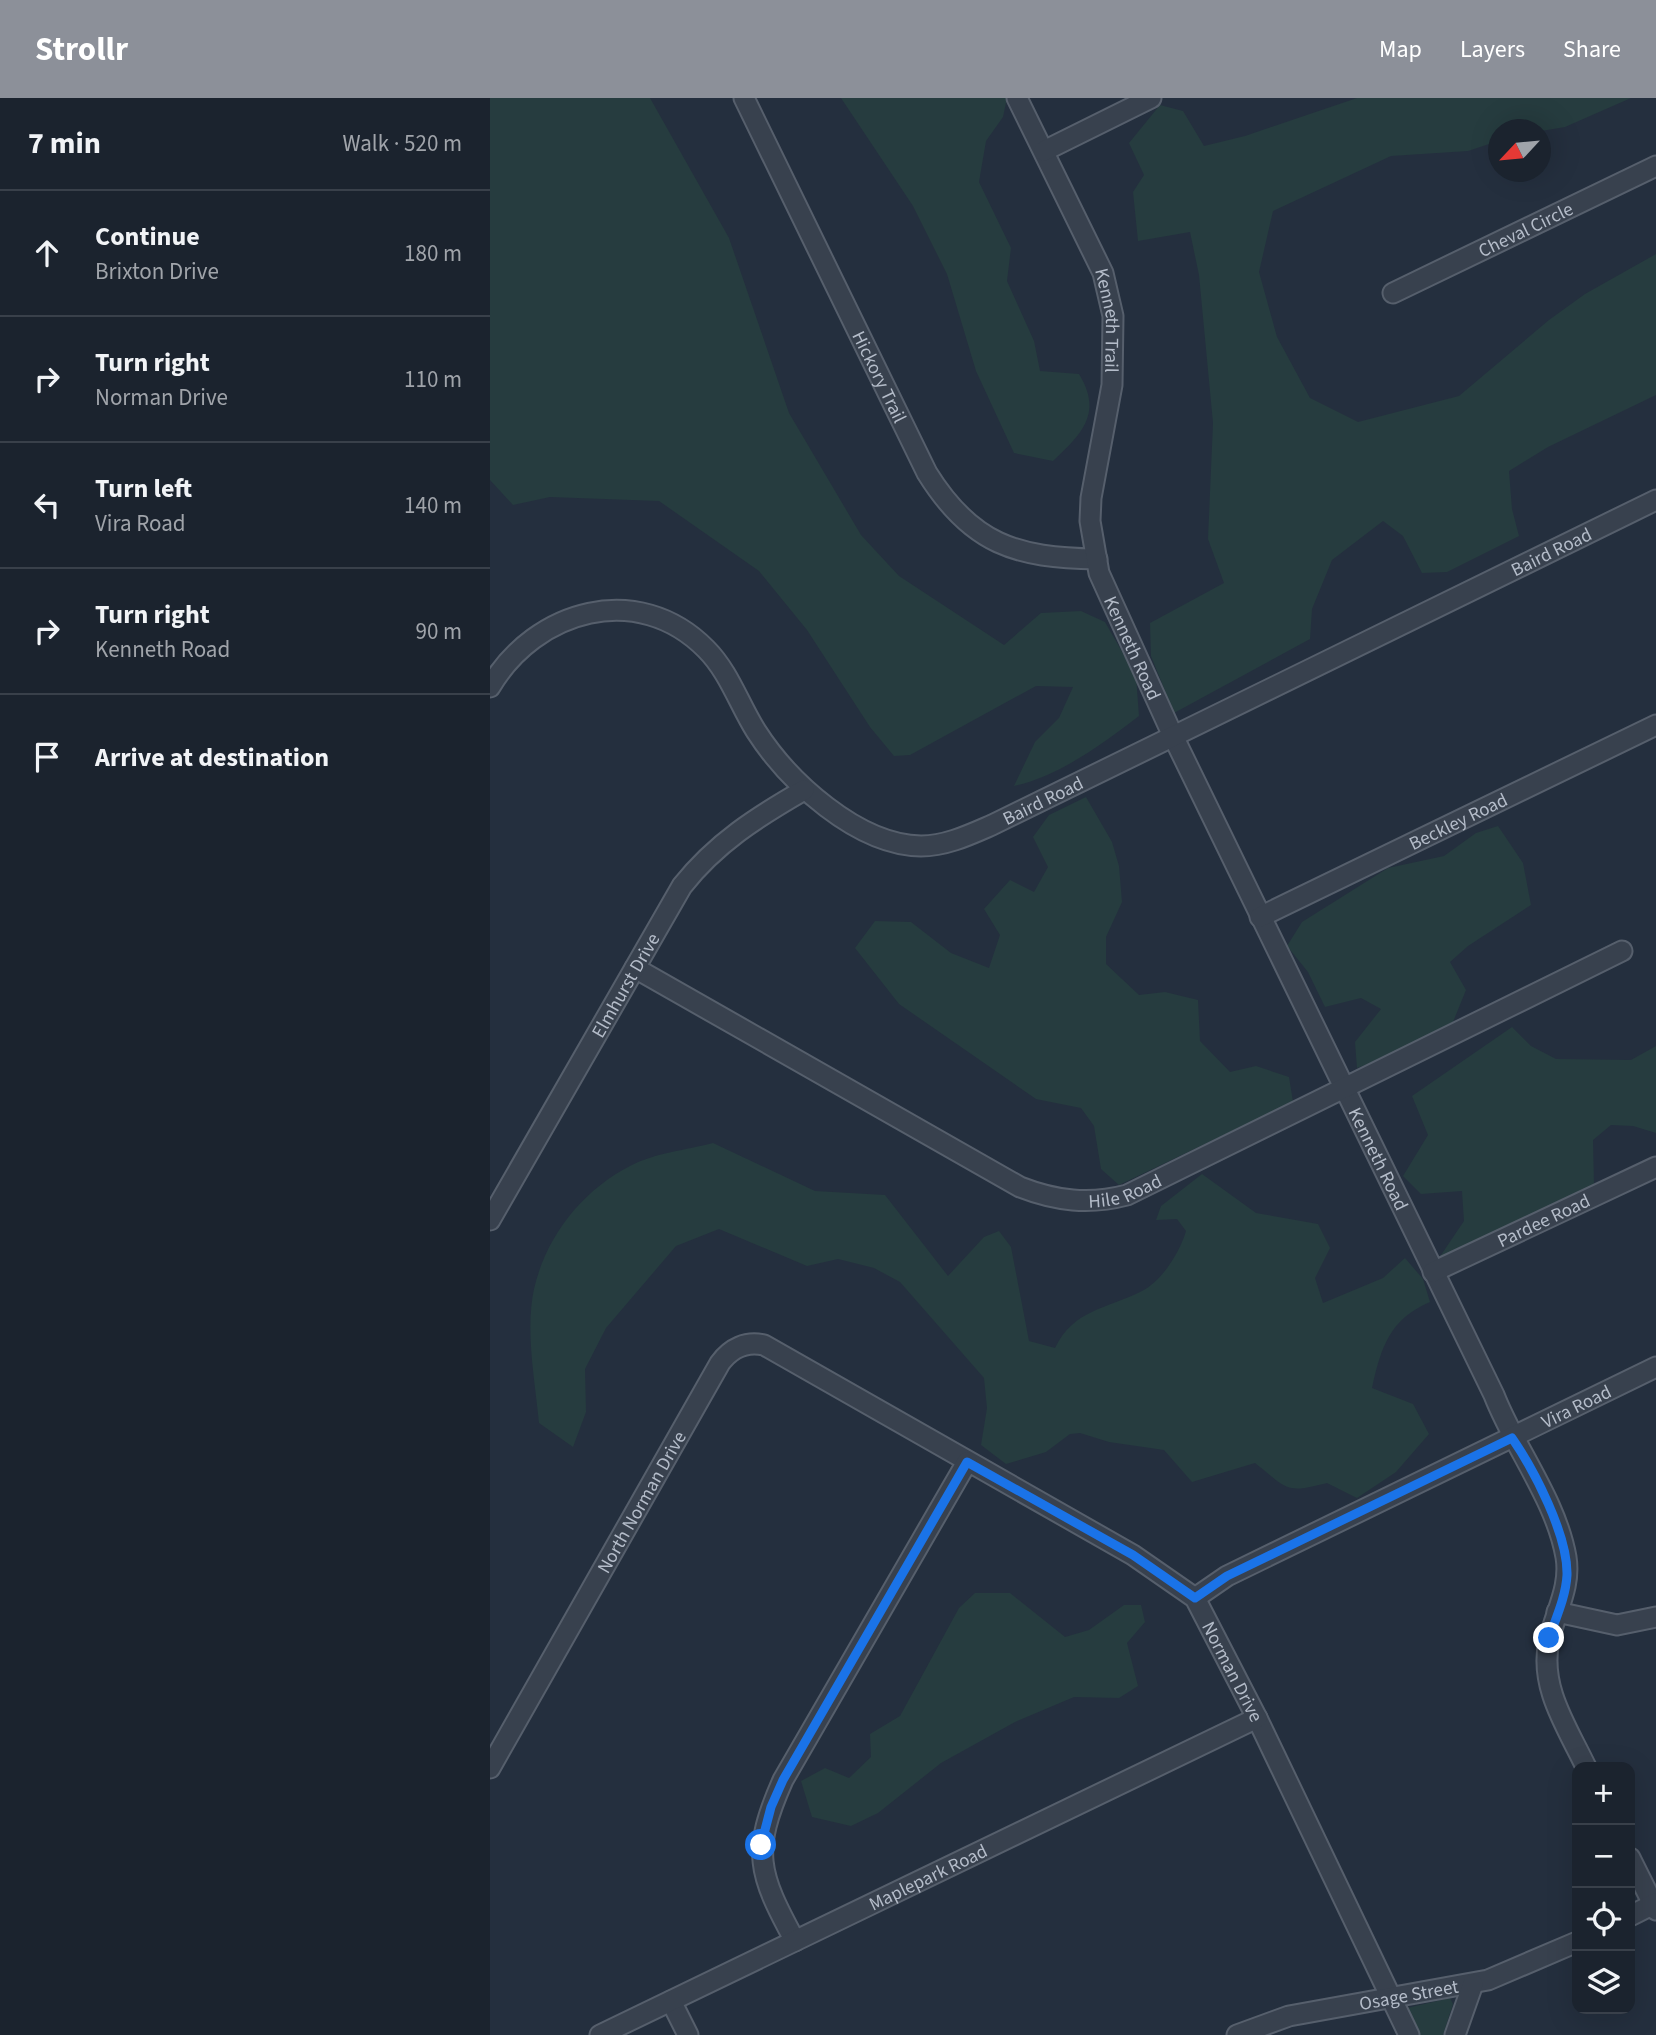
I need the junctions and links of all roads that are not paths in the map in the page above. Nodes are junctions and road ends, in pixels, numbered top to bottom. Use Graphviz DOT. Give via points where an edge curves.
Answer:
graph roads {
  1 [pos="744,98"];
  2 [pos="1017,98"];
  3 [pos="1151,98"];
  4 [pos="1044,151"];
  5 [pos="1656,166"];
  6 [pos="1393,293"];
  7 [pos="1656,500"];
  8 [pos="1097,559"];
  9 [pos="491,683"];
  10 [pos="1656,725"];
  11 [pos="1172,736"];
  12 [pos="804,790"];
  13 [pos="1260,917"];
  14 [pos="1622,950"];
  15 [pos="635,968"];
  16 [pos="1344,1089"];
  17 [pos="1656,1167"];
  18 [pos="490,1220"];
  19 [pos="1433,1272"];
  20 [pos="1656,1367"];
  21 [pos="846,1392"];
  22 [pos="1512,1438"];
  23 [pos="967,1462"];
  24 [pos="1195,1598"];
  25 [pos="1558,1612"];
  26 [pos="1656,1617"];
  27 [pos="1257,1718"];
  28 [pos="1583,1762"];
  29 [pos="490,1768"];
  30 [pos="1635,1867"];
  31 [pos="1655,1906"];
  32 [pos="1635,1914"];
  33 [pos="795,1941"];
  34 [pos="1572,1944"];
  35 [pos="1473,1984"];
  36 [pos="1391,1997"];
  37 [pos="671,2001"];
  38 [pos="600,2035"];
  39 [pos="688,2035"];
  40 [pos="1237,2035"];
  41 [pos="1409,2035"];
  42 [pos="1455,2035"];
  1 -- 8 [label="street, Hickory Trail" via="943,498 970,526 1007,548 1056,559"];
  2 -- 4 [label="street, Kenneth Trail"];
  3 -- 4 [label="street"];
  4 -- 8 [label="street, Kenneth Trail" via="1103,273 1113,316 1112,385 1091,498"];
  5 -- 6 [label="street, Cheval Circle"];
  7 -- 11 [label="street, Baird Road"];
  8 -- 11 [label="street, Kenneth Road"];
  9 -- 12 [label="street, Baird Road" via="515,652 559,621 610,611 667,622 695,639 714,658 756,731"];
  10 -- 13 [label="street, Beckley Road"];
  11 -- 12 [label="street, Baird Road" via="992,825 939,844 919,846 871,833"];
  11 -- 13 [label="street, Kenneth Road"];
  12 -- 15 [label="street, Elmhurst Drive" via="744,824 696,868 668,906"];
  13 -- 16 [label="street, Kenneth Road"];
  14 -- 16 [label="street, Hile Road"];
  15 -- 16 [label="street, Hile Road" via="1020,1187 1063,1200 1097,1201 1127,1195"];
  15 -- 18 [label="street, Elmhurst Drive"];
  16 -- 19 [label="street, Kenneth Road"];
  17 -- 19 [label="street, Pardee Road"];
  19 -- 22 [label="street, Kenneth Road"];
  20 -- 22 [label="street, Vira Road"];
  21 -- 23 [label="street, Norman Drive"];
  21 -- 29 [label="street, North Norman Drive" via="764,1345 750,1344 726,1354"];
  22 -- 24 [label="street, Vira Road" via="1227,1576"];
  22 -- 25 [label="street, Kenneth Road" via="1561,1538 1567,1574"];
  23 -- 24 [label="street, Norman Drive" via="1133,1555"];
  23 -- 33 [label="street" via="771,1807 761,1845 763,1871"];
  24 -- 27 [label="street, Norman Drive"];
  25 -- 26 [label="street" via="1617,1625"];
  25 -- 28 [label="street, Kenneth Road" via="1546,1655 1548,1679"];
  27 -- 33 [label="street, Maplepark Road"];
  27 -- 36 [label="street, Norman Drive"];
  30 -- 31 [label="street"];
  31 -- 32 [label="street"];
  33 -- 37 [label="street, Maplepark Road"];
  34 -- 35 [label="street, Osage Street" via="1515,1971"];
  35 -- 36 [label="street, Osage Street"];
  35 -- 42 [label="street"];
  36 -- 40 [label="street, Osage Street" via="1289,2016"];
  36 -- 41 [label="street, Norman Drive"];
  37 -- 38 [label="street, Maplepark Road"];
  37 -- 39 [label="street"];
}
